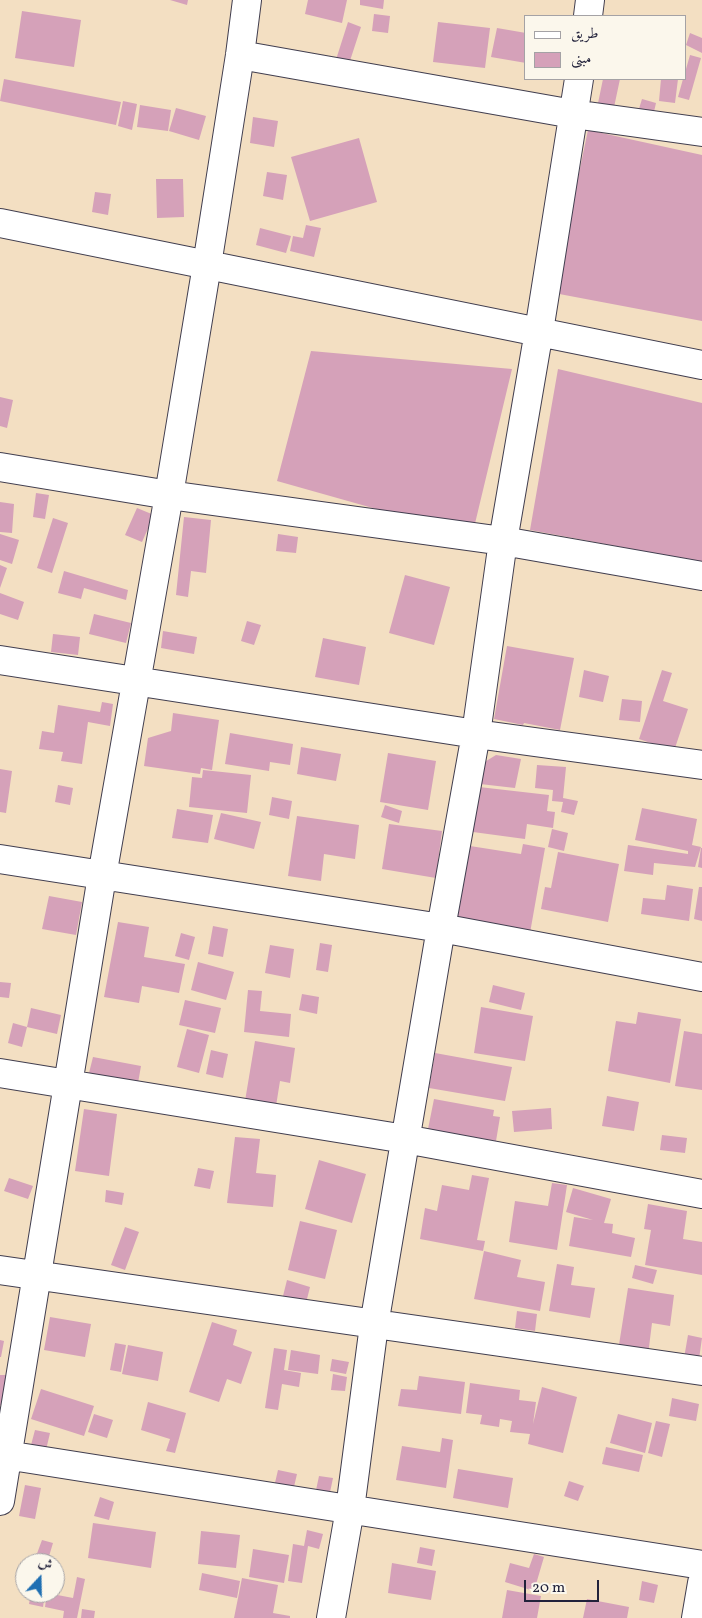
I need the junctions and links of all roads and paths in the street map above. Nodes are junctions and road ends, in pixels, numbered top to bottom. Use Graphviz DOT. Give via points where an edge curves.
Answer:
graph roads {
  1 [pos="247,0"];
  2 [pos="590,0"];
  3 [pos="588,15"];
  4 [pos="240,55"];
  5 [pos="579,80"];
  6 [pos="573,114"];
  7 [pos="702,132"];
  8 [pos="0,223"];
  9 [pos="207,265"];
  10 [pos="539,331"];
  11 [pos="702,365"];
  12 [pos="0,467"];
  13 [pos="169,495"];
  14 [pos="503,541"];
  15 [pos="702,576"];
  16 [pos="0,660"];
  17 [pos="135,682"];
  18 [pos="476,734"];
  19 [pos="702,765"];
  20 [pos="0,858"];
  21 [pos="102,876"];
  22 [pos="441,928"];
  23 [pos="702,978"];
  24 [pos="0,1073"];
  25 [pos="69,1083"];
  26 [pos="405,1139"];
  27 [pos="702,1194"];
  28 [pos="0,1270"];
  29 [pos="37,1274"];
  30 [pos="374,1325"];
  31 [pos="702,1371"];
  32 [pos="4,1455"];
  33 [pos="0,1501"];
  34 [pos="350,1509"];
  35 [pos="702,1565"];
  36 [pos="702,1583"];
  37 [pos="331,1618"];
  38 [pos="696,1618"];
  1 -- 4 [label="street"];
  2 -- 3 [label="street"];
  4 -- 6 [label="street"];
  4 -- 9 [label="street"];
  5 -- 6 [label="street"];
  6 -- 7 [label="street"];
  6 -- 10 [label="street"];
  8 -- 9 [label="street"];
  9 -- 10 [label="street"];
  9 -- 13 [label="street"];
  10 -- 11 [label="street"];
  10 -- 14 [label="street"];
  12 -- 13 [label="street"];
  13 -- 14 [label="street"];
  13 -- 17 [label="street"];
  14 -- 15 [label="street"];
  14 -- 18 [label="street"];
  16 -- 17 [label="street"];
  17 -- 18 [label="street"];
  17 -- 21 [label="street"];
  18 -- 19 [label="street"];
  18 -- 22 [label="street"];
  20 -- 21 [label="street"];
  21 -- 22 [label="street"];
  21 -- 25 [label="street"];
  22 -- 23 [label="street"];
  22 -- 26 [label="street"];
  24 -- 25 [label="street"];
  25 -- 26 [label="street"];
  25 -- 29 [label="street"];
  26 -- 27 [label="street"];
  26 -- 30 [label="street"];
  28 -- 29 [label="street"];
  29 -- 30 [label="street"];
  29 -- 32 [label="street"];
  30 -- 31 [label="street"];
  30 -- 34 [label="street"];
  32 -- 33 [label="street"];
  32 -- 34 [label="street"];
  34 -- 35 [label="street"];
  34 -- 37 [label="street"];
  36 -- 38 [label="street"];
}
